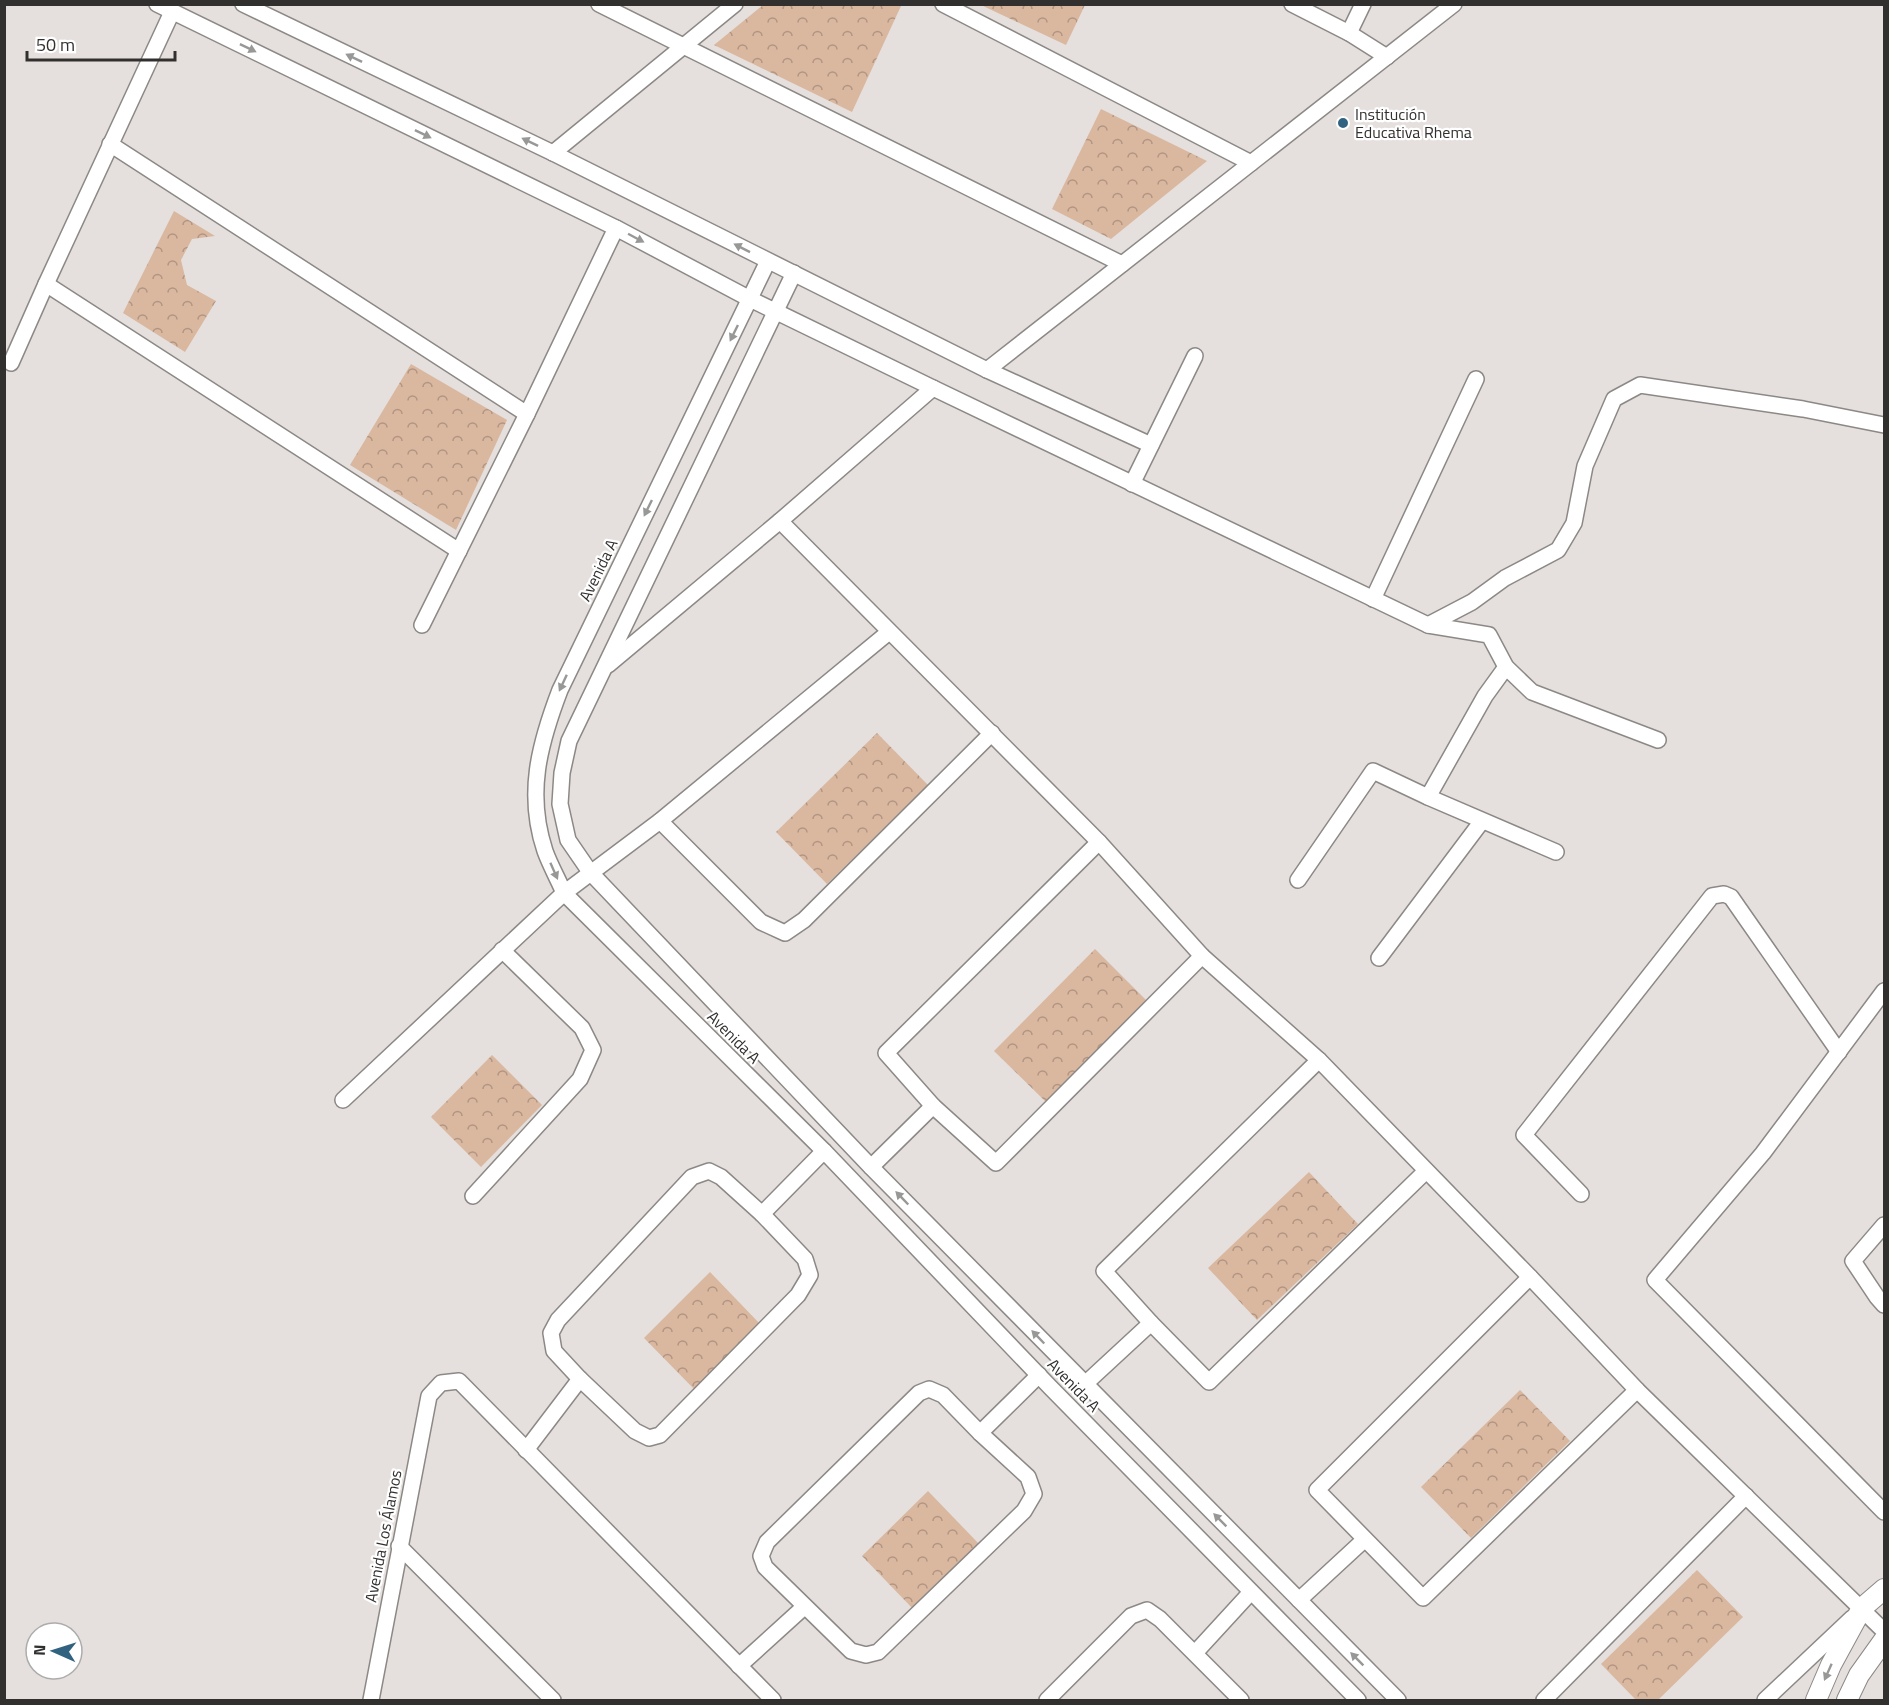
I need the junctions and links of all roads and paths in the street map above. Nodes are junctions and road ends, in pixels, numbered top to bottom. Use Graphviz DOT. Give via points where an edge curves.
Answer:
graph roads {
  1 [pos="157,4"];
  2 [pos="243,4"];
  3 [pos="599,4"];
  4 [pos="735,4"];
  5 [pos="943,4"];
  6 [pos="1292,4"];
  7 [pos="1363,4"];
  8 [pos="1454,4"];
  9 [pos="172,12"];
  10 [pos="1349,33"];
  11 [pos="683,46"];
  12 [pos="1387,57"];
  13 [pos="110,144"];
  14 [pos="553,153"];
  15 [pos="1251,164"];
  16 [pos="616,228"];
  17 [pos="768,261"];
  18 [pos="1122,264"];
  19 [pos="794,273"];
  20 [pos="46,284"];
  21 [pos="750,299"];
  22 [pos="776,312"];
  23 [pos="1195,356"];
  24 [pos="11,363"];
  25 [pos="987,370"];
  26 [pos="1476,379"];
  27 [pos="933,388"];
  28 [pos="527,414"];
  29 [pos="1884,425"];
  30 [pos="1151,445"];
  31 [pos="1132,484"];
  32 [pos="780,521"];
  33 [pos="459,551"];
  34 [pos="1373,599"];
  35 [pos="422,625"];
  36 [pos="1428,625"];
  37 [pos="889,632"];
  38 [pos="1506,667"];
  39 [pos="603,669"];
  40 [pos="992,733"];
  41 [pos="1658,740"];
  42 [pos="1428,797"];
  43 [pos="660,821"];
  44 [pos="1482,821"];
  45 [pos="1099,842"];
  46 [pos="1556,852"];
  47 [pos="590,872"];
  48 [pos="1298,880"];
  49 [pos="564,893"];
  50 [pos="502,950"];
  51 [pos="1202,956"];
  52 [pos="1379,958"];
  53 [pos="1884,991"];
  54 [pos="1839,1052"];
  55 [pos="1319,1060"];
  56 [pos="343,1100"];
  57 [pos="933,1106"];
  58 [pos="824,1151"];
  59 [pos="871,1167"];
  60 [pos="1426,1171"];
  61 [pos="1581,1194"];
  62 [pos="473,1196"];
  63 [pos="762,1214"];
  64 [pos="1884,1225"];
  65 [pos="1530,1277"];
  66 [pos="1884,1305"];
  67 [pos="1151,1323"];
  68 [pos="1069,1368"];
  69 [pos="1039,1375"];
  70 [pos="580,1379"];
  71 [pos="1085,1384"];
  72 [pos="1050,1387"];
  73 [pos="1637,1390"];
  74 [pos="981,1433"];
  75 [pos="526,1450"];
  76 [pos="1746,1496"];
  77 [pos="1884,1512"];
  78 [pos="1364,1540"];
  79 [pos="399,1546"];
  80 [pos="1884,1589"];
  81 [pos="1251,1592"];
  82 [pos="1299,1600"];
  83 [pos="804,1607"];
  84 [pos="1862,1608"];
  85 [pos="1884,1631"];
  86 [pos="1884,1640"];
  87 [pos="1195,1653"];
  88 [pos="739,1666"];
  89 [pos="767,1698"];
  90 [pos="370,1701"];
  91 [pos="553,1701"];
  92 [pos="1047,1701"];
  93 [pos="1241,1701"];
  94 [pos="1358,1701"];
  95 [pos="1398,1701"];
  96 [pos="1544,1701"];
  97 [pos="1766,1701"];
  98 [pos="1816,1701"];
  99 [pos="1847,1701"];
  1 -- 9 [label="street"];
  14 -- 2 [label="street, one-way"];
  3 -- 11 [label="street"];
  4 -- 11 [label="street"];
  5 -- 15 [label="street"];
  6 -- 10 [label="street"];
  7 -- 10 [label="street"];
  8 -- 12 [label="street"];
  9 -- 13 [label="street"];
  9 -- 16 [label="street, one-way"];
  10 -- 12 [label="street"];
  11 -- 14 [label="street"];
  11 -- 18 [label="street"];
  12 -- 15 [label="street"];
  13 -- 20 [label="street"];
  13 -- 28 [label="street"];
  17 -- 14 [label="street, one-way"];
  15 -- 18 [label="street"];
  16 -- 21 [label="street, one-way"];
  16 -- 28 [label="street"];
  17 -- 19 [label="street"];
  17 -- 21 [label="street, Avenida A"];
  18 -- 25 [label="street"];
  19 -- 22 [label="street, Avenida A"];
  19 -- 25 [label="street"];
  20 -- 24 [label="street"];
  20 -- 33 [label="street"];
  21 -- 22 [label="street"];
  21 -- 49 [label="street, Avenida A, one-way" via="560,690 546,727 536,769 535,808 545,852"];
  22 -- 27 [label="street"];
  22 -- 39 [label="street, Avenida A"];
  23 -- 30 [label="street"];
  25 -- 30 [label="street"];
  26 -- 34 [label="street"];
  27 -- 31 [label="street"];
  27 -- 32 [label="street"];
  28 -- 33 [label="street"];
  29 -- 36 [label="street" via="1640,385 1614,399 1585,466 1574,523 1558,550"];
  30 -- 31 [label="street"];
  31 -- 34 [label="street"];
  32 -- 37 [label="street"];
  32 -- 39 [label="street"];
  33 -- 35 [label="street"];
  34 -- 36 [label="street"];
  36 -- 38 [label="street" via="1489,635"];
  37 -- 40 [label="street"];
  37 -- 43 [label="street"];
  38 -- 41 [label="street" via="1532,692"];
  38 -- 42 [label="street" via="1485,696"];
  39 -- 47 [label="street, Avenida A" via="569,741 560,804 568,840"];
  40 -- 43 [label="street" via="804,920 785,933 761,922"];
  40 -- 45 [label="street"];
  42 -- 44 [label="street"];
  42 -- 48 [label="street" via="1373,771"];
  43 -- 47 [label="street"];
  44 -- 46 [label="street"];
  44 -- 52 [label="street"];
  45 -- 51 [label="street"];
  45 -- 57 [label="street" via="886,1053"];
  47 -- 49 [label="street"];
  47 -- 59 [label="street, Avenida A"];
  49 -- 50 [label="street"];
  49 -- 58 [label="street, Avenida A"];
  50 -- 56 [label="street"];
  50 -- 62 [label="street" via="582,1028 593,1050 580,1079"];
  51 -- 55 [label="street"];
  51 -- 57 [label="street" via="996,1163"];
  53 -- 54 [label="street"];
  54 -- 61 [label="street" via="1731,897 1712,896 1524,1135"];
  54 -- 77 [label="street" via="1763,1153 1654,1280"];
  55 -- 60 [label="street"];
  55 -- 67 [label="street" via="1104,1271"];
  57 -- 59 [label="street"];
  58 -- 63 [label="street"];
  58 -- 69 [label="street, Avenida A"];
  68 -- 59 [label="street, Avenida A, one-way"];
  60 -- 65 [label="street"];
  60 -- 67 [label="street" via="1209,1382"];
  63 -- 70 [label="street" via="721,1177 709,1171 692,1177 550,1333 554,1351"];
  63 -- 70 [label="street" via="805,1258 810,1275 798,1295 660,1435 649,1438 635,1431"];
  64 -- 66 [label="street" via="1853,1261"];
  65 -- 73 [label="street"];
  65 -- 78 [label="street" via="1317,1490"];
  67 -- 71 [label="street"];
  68 -- 71 [label="street, Avenida A"];
  68 -- 72 [label="street"];
  69 -- 72 [label="street, Avenida A"];
  69 -- 74 [label="street"];
  70 -- 75 [label="street"];
  82 -- 71 [label="street, Avenida A, one-way"];
  72 -- 81 [label="street, Avenida A"];
  73 -- 76 [label="street"];
  73 -- 78 [label="street" via="1423,1598"];
  74 -- 83 [label="street" via="943,1395 929,1389 919,1394 766,1542 761,1556 765,1567"];
  74 -- 83 [label="street" via="1029,1477 1034,1494 1024,1511 878,1652 866,1655 851,1651"];
  75 -- 79 [label="street, Avenida Los Álamos" via="459,1381 441,1383 429,1396"];
  75 -- 88 [label="street"];
  76 -- 84 [label="street"];
  76 -- 96 [label="street"];
  78 -- 82 [label="street"];
  79 -- 90 [label="street, Avenida Los Álamos"];
  79 -- 91 [label="street"];
  80 -- 84 [label="street"];
  81 -- 87 [label="street"];
  81 -- 94 [label="street, Avenida A"];
  95 -- 82 [label="street, Avenida A, one-way"];
  83 -- 88 [label="street"];
  84 -- 85 [label="street"];
  84 -- 97 [label="street"];
  84 -- 98 [label="street, one-way"];
  86 -- 99 [label="street" via="1859,1675"];
  87 -- 92 [label="street" via="1146,1610 1131,1616"];
  87 -- 93 [label="street"];
  88 -- 89 [label="street"];
}
